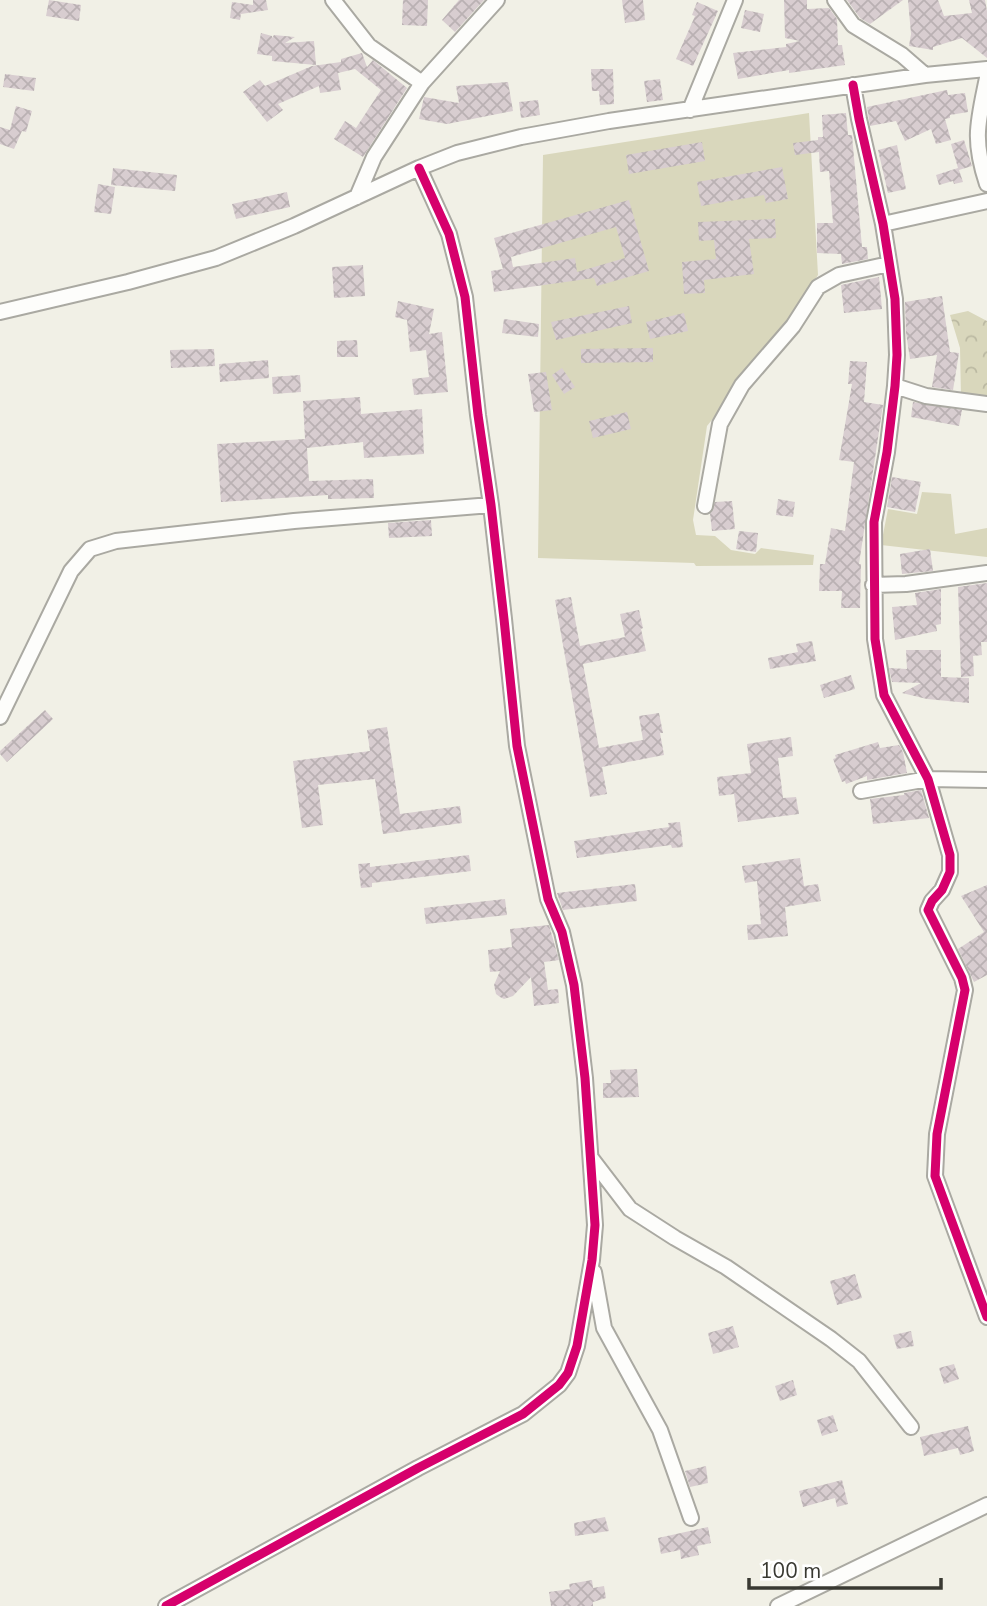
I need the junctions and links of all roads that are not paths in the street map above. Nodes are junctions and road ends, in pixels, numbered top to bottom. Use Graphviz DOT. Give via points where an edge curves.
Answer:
graph roads {
  1 [pos="333,0"];
  2 [pos="497,0"];
  3 [pos="735,0"];
  4 [pos="835,0"];
  5 [pos="987,69"];
  6 [pos="925,75"];
  7 [pos="987,78"];
  8 [pos="422,83"];
  9 [pos="853,85"];
  10 [pos="690,110"];
  11 [pos="419,168"];
  12 [pos="987,184"];
  13 [pos="357,197"];
  14 [pos="987,201"];
  15 [pos="883,224"];
  16 [pos="889,264"];
  17 [pos="0,312"];
  18 [pos="895,386"];
  19 [pos="987,404"];
  20 [pos="491,505"];
  21 [pos="705,506"];
  22 [pos="987,573"];
  23 [pos="873,585"];
  24 [pos="0,717"];
  25 [pos="928,779"];
  26 [pos="987,780"];
  27 [pos="861,790"];
  28 [pos="590,1157"];
  29 [pos="592,1260"];
  30 [pos="987,1317"];
  31 [pos="911,1427"];
  32 [pos="987,1505"];
  33 [pos="691,1518"];
  34 [pos="166,1606"];
  35 [pos="778,1606"];
  1 -- 8 [label="street" via="369,46"];
  2 -- 8 [label="street"];
  3 -- 10 [label="street"];
  4 -- 6 [label="street" via="853,25"];
  5 -- 6 [label="street"];
  6 -- 9 [label="street"];
  7 -- 12 [label="street" via="976,135"];
  8 -- 13 [label="street" via="374,157"];
  9 -- 10 [label="street"];
  9 -- 15 [label="street"];
  10 -- 11 [label="street" via="521,137"];
  11 -- 13 [label="street"];
  11 -- 20 [label="street" via="449,234 465,297"];
  13 -- 17 [label="street" via="216,258"];
  14 -- 15 [label="street"];
  15 -- 16 [label="street"];
  16 -- 18 [label="street" via="895,299"];
  16 -- 21 [label="street" via="839,275 818,287 793,326 742,385 720,424"];
  18 -- 19 [label="street" via="926,396"];
  18 -- 23 [label="street" via="874,522"];
  20 -- 24 [label="street" via="129,539 90,550 71,571"];
  20 -- 28 [label="street" via="517,746 548,899 562,932 574,985"];
  22 -- 23 [label="street"];
  23 -- 25 [label="street" via="884,695"];
  25 -- 26 [label="street"];
  25 -- 27 [label="street"];
  25 -- 30 [label="street" via="950,855 950,872 928,910 965,990 937,1134 935,1176"];
  28 -- 29 [label="street" via="595,1225"];
  28 -- 31 [label="street" via="630,1209 726,1267 859,1361"];
  29 -- 33 [label="street" via="604,1328 660,1430"];
  29 -- 34 [label="street" via="577,1346 559,1385 523,1414"];
  32 -- 35 [label="street"];
}
